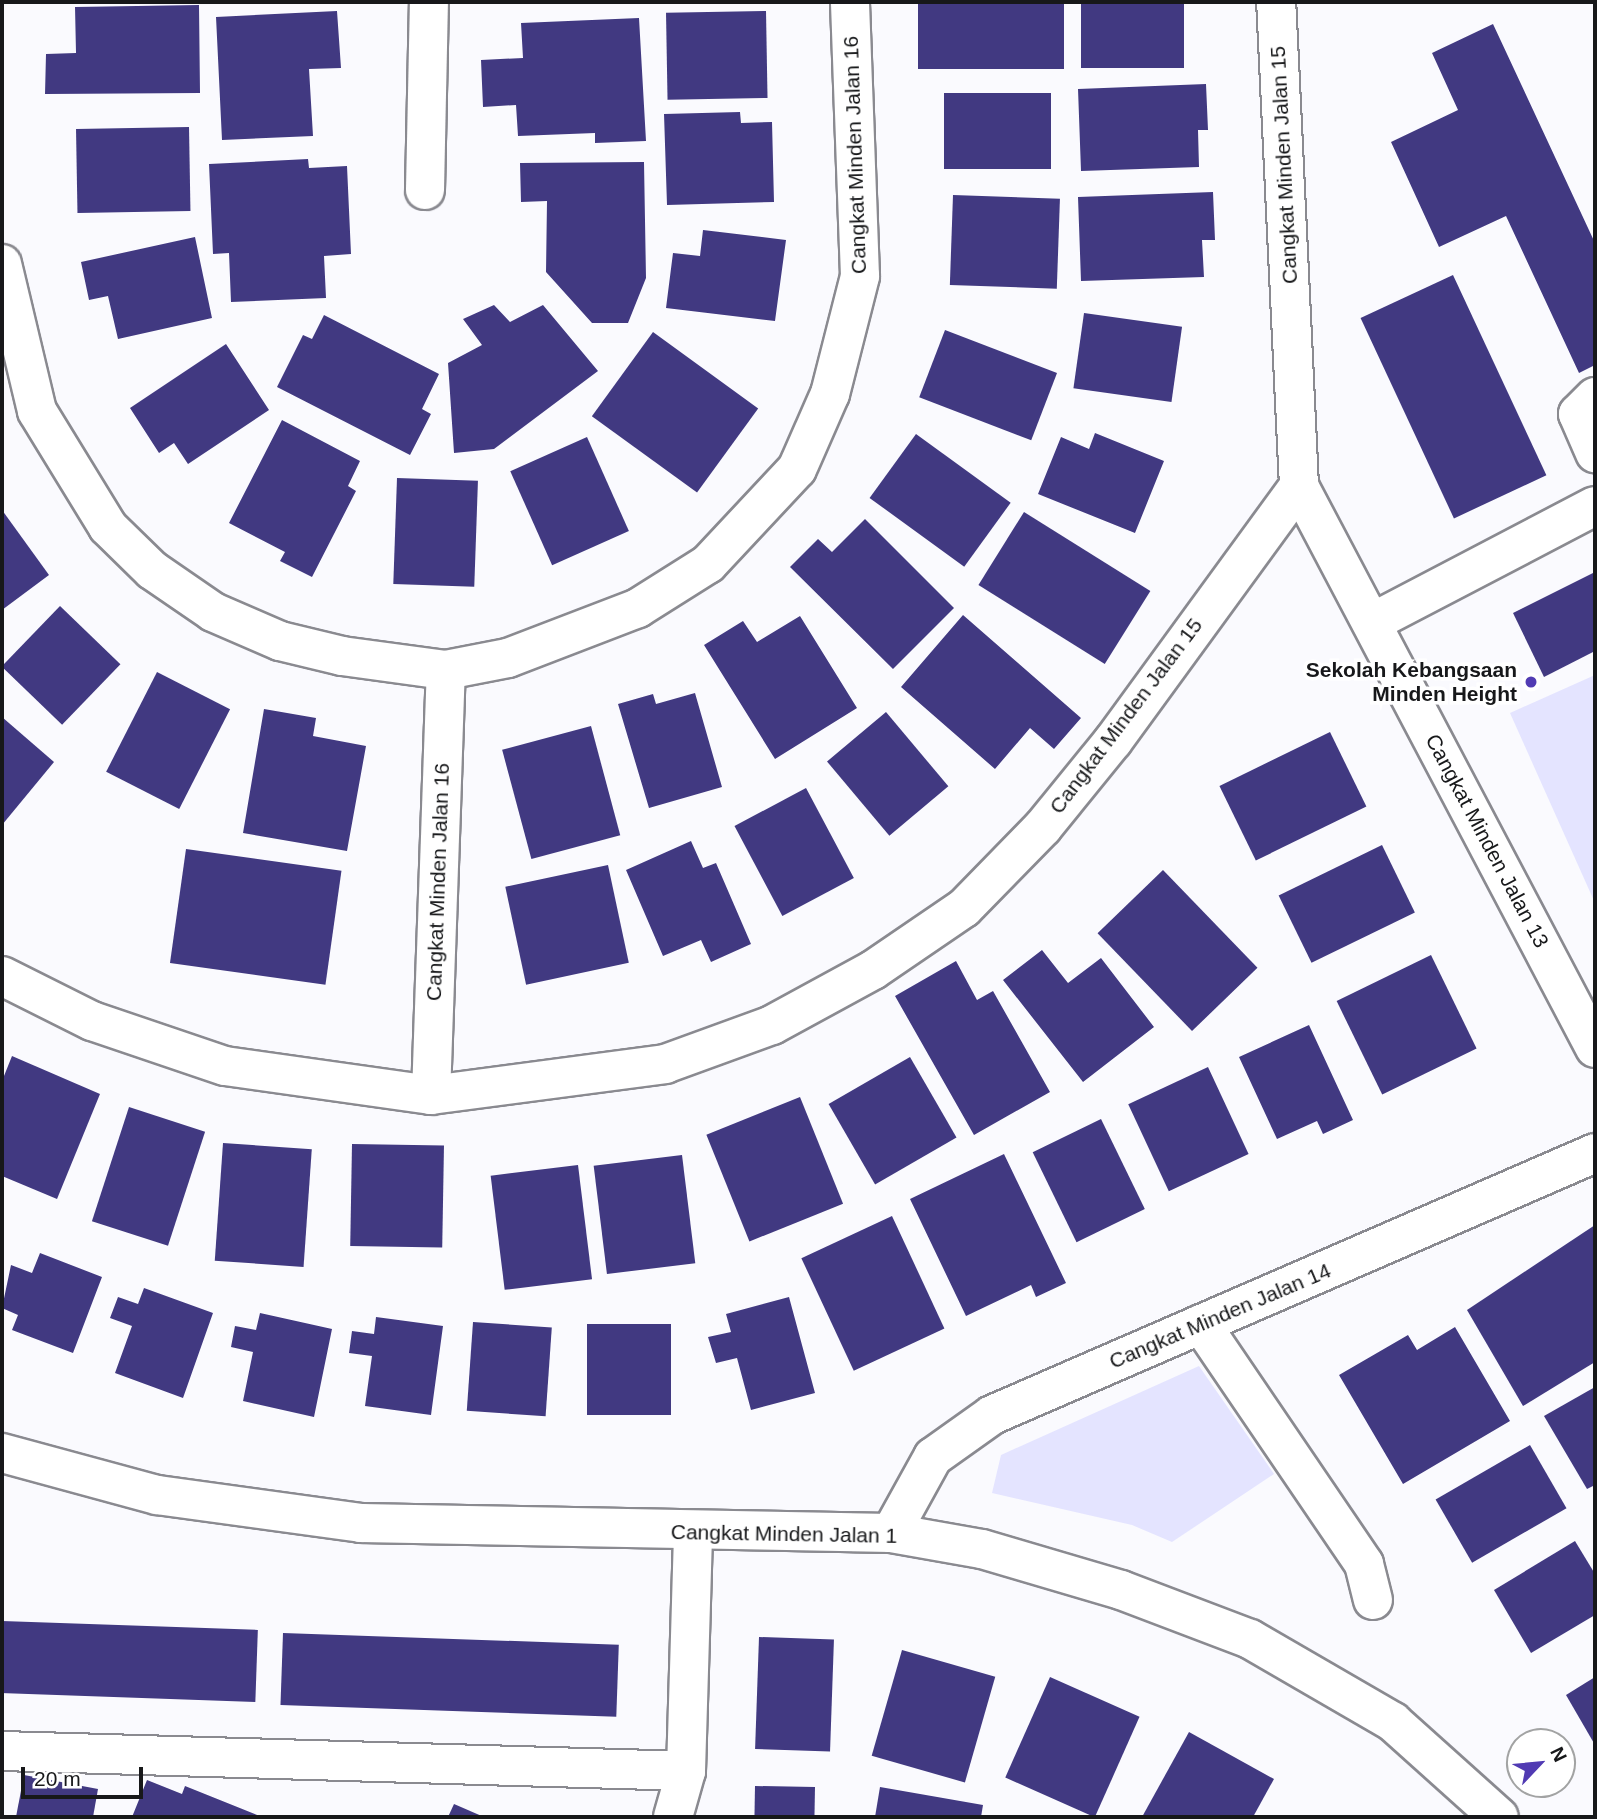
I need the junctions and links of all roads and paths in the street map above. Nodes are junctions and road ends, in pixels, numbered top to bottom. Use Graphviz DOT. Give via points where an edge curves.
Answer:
graph roads {
  1 [pos="429,2"];
  2 [pos="850,2"];
  3 [pos="1276,2"];
  4 [pos="425,191"];
  5 [pos="2,264"];
  6 [pos="1595,397"];
  7 [pos="1595,453"];
  8 [pos="1299,486"];
  9 [pos="1595,506"];
  10 [pos="1373,622"];
  11 [pos="446,670"];
  12 [pos="2,975"];
  13 [pos="1595,1048"];
  14 [pos="431,1095"];
  15 [pos="1595,1153"];
  16 [pos="1201,1324"];
  17 [pos="2,1452"];
  18 [pos="693,1531"];
  19 [pos="891,1532"];
  20 [pos="1373,1600"];
  21 [pos="2,1751"];
  22 [pos="686,1771"];
  23 [pos="673,1817"];
  24 [pos="1499,1817"];
  1 -- 4 [label="street"];
  2 -- 11 [label="street, Cangkat Minden Jalan 16" via="860,276 830,394 797,469 708,564 638,608 508,658"];
  3 -- 8 [label="street, Cangkat Minden Jalan 15"];
  5 -- 11 [label="street, Cangkat Minden Jalan 16" via="37,411 108,527 152,570 213,612 280,641"];
  6 -- 7 [label="street" via="1578,414"];
  8 -- 10 [label="street, Cangkat Minden Jalan 13"];
  8 -- 14 [label="street, Cangkat Minden Jalan 15" via="1113,741 1043,827 964,908 873,970 772,1025 665,1064"];
  9 -- 10 [label="street"];
  10 -- 13 [label="street, Cangkat Minden Jalan 13"];
  11 -- 14 [label="street, Cangkat Minden Jalan 16"];
  12 -- 14 [label="street, Cangkat Minden Jalan 15" via="92,1021 225,1066"];
  15 -- 16 [label="street, Cangkat Minden Jalan 14"];
  16 -- 19 [label="street, Cangkat Minden Jalan 14" via="954,1436 912,1488"];
  16 -- 20 [label="street" via="1364,1563"];
  17 -- 18 [label="street, Cangkat Minden Jalan 1" via="157,1495 361,1523"];
  18 -- 19 [label="street, Cangkat Minden Jalan 1"];
  18 -- 22 [label="street"];
  19 -- 24 [label="street, Cangkat Minden Jalan 1" via="1065,1573 1250,1639 1392,1722"];
  21 -- 22 [label="street"];
  22 -- 23 [label="street"];
}
